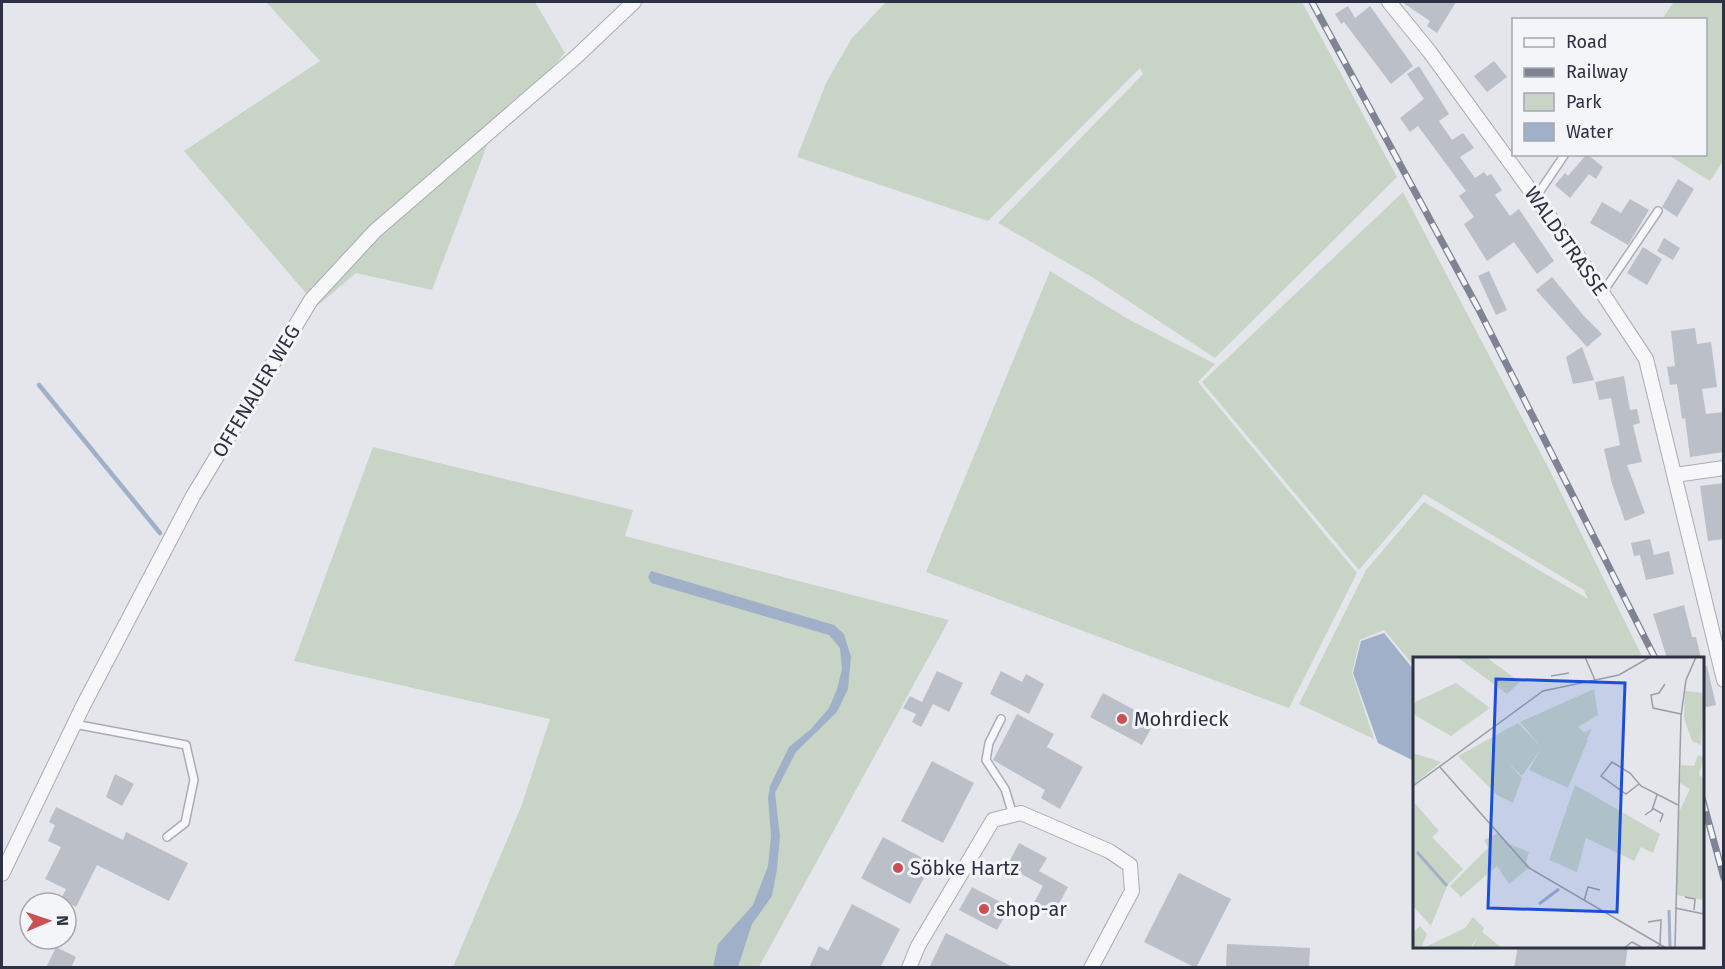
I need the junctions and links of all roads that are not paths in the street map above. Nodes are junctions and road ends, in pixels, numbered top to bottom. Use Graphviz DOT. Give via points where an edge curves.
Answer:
graph roads {
  1 [pos="634,2"];
  2 [pos="1389,2"];
  3 [pos="1564,156"];
  4 [pos="1536,197"];
  5 [pos="1658,211"];
  6 [pos="1603,292"];
  7 [pos="1724,468"];
  8 [pos="1675,475"];
  9 [pos="1724,680"];
  10 [pos="1001,719"];
  11 [pos="74,723"];
  12 [pos="1013,815"];
  13 [pos="167,837"];
  14 [pos="2,874"];
  15 [pos="909,968"];
  16 [pos="1091,968"];
  1 -- 11 [label="street, OFFENAUER WEG" via="375,231 311,300 193,496"];
  2 -- 4 [label="street, WALDSTRASSE"];
  3 -- 4 [label="lane"];
  4 -- 6 [label="street, WALDSTRASSE"];
  5 -- 6 [label="lane"];
  6 -- 8 [label="street, WALDSTRASSE" via="1647,359"];
  7 -- 8 [label="street"];
  8 -- 9 [label="street, WALDSTRASSE"];
  10 -- 12 [label="lane" via="986,760 1005,789"];
  11 -- 13 [label="lane" via="186,745 194,780 185,823"];
  11 -- 14 [label="street, OFFENAUER WEG"];
  12 -- 15 [label="street" via="993,820 918,946"];
  12 -- 16 [label="street" via="1021,813 1109,851 1130,866 1132,891"];
}
